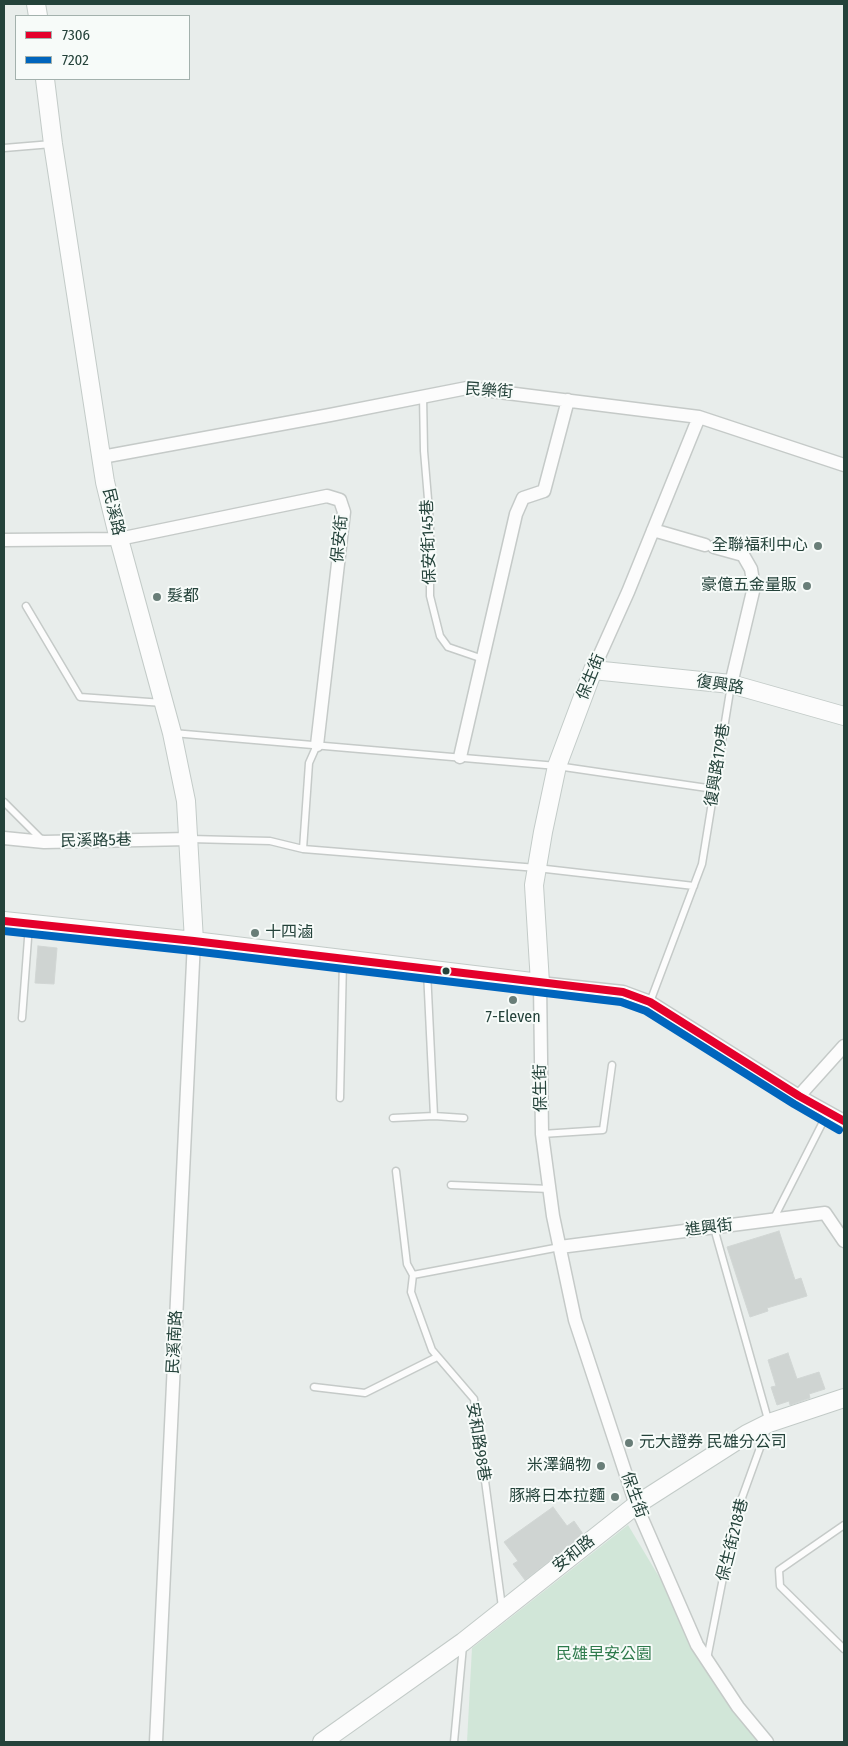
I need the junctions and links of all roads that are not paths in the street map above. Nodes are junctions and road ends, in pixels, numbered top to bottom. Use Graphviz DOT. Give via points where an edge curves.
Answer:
graph roads {
  1 [pos="45,80"];
  2 [pos="53,144"];
  3 [pos="4,148"];
  4 [pos="423,395"];
  5 [pos="568,400"];
  6 [pos="699,417"];
  7 [pos="102,457"];
  8 [pos="844,466"];
  9 [pos="653,530"];
  10 [pos="119,539"];
  11 [pos="4,540"];
  12 [pos="26,606"];
  13 [pos="483,659"];
  14 [pos="593,670"];
  15 [pos="731,684"];
  16 [pos="164,703"];
  17 [pos="844,716"];
  18 [pos="172,733"];
  19 [pos="317,745"];
  20 [pos="460,757"];
  21 [pos="557,766"];
  22 [pos="714,789"];
  23 [pos="4,802"];
  24 [pos="4,838"];
  25 [pos="189,839"];
  26 [pos="44,842"];
  27 [pos="303,849"];
  28 [pos="537,868"];
  29 [pos="694,886"];
  30 [pos="4,921"];
  31 [pos="29,924"];
  32 [pos="194,941"];
  33 [pos="343,959"];
  34 [pos="427,970"];
  35 [pos="540,983"];
  36 [pos="650,1002"];
  37 [pos="22,1018"];
  38 [pos="844,1046"];
  39 [pos="612,1065"];
  40 [pos="799,1096"];
  41 [pos="340,1098"];
  42 [pos="828,1112"];
  43 [pos="434,1116"];
  44 [pos="394,1118"];
  45 [pos="464,1118"];
  46 [pos="844,1121"];
  47 [pos="542,1134"];
  48 [pos="396,1171"];
  49 [pos="450,1185"];
  50 [pos="550,1189"];
  51 [pos="773,1220"];
  52 [pos="714,1228"];
  53 [pos="844,1241"];
  54 [pos="560,1247"];
  55 [pos="414,1275"];
  56 [pos="437,1356"];
  57 [pos="314,1388"];
  58 [pos="844,1398"];
  59 [pos="769,1423"];
  60 [pos="636,1505"];
  61 [pos="844,1525"];
  62 [pos="502,1611"];
  63 [pos="463,1642"];
  64 [pos="844,1649"];
  65 [pos="707,1660"];
  66 [pos="156,1742"];
  67 [pos="322,1742"];
  68 [pos="454,1742"];
  69 [pos="767,1742"];
  1 -- 2 [label="street, 民溪路"];
  2 -- 3 [label="lane"];
  2 -- 7 [label="street, 民溪路"];
  4 -- 5 [label="street, 民樂街" via="467,388"];
  4 -- 7 [label="street, 民樂街"];
  4 -- 13 [label="lane, 保安街145巷" via="430,523 430,596 440,636 448,647"];
  5 -- 6 [label="street, 民樂街"];
  5 -- 13 [label="street" via="544,491 523,498 516,514"];
  6 -- 8 [label="street, 民樂街"];
  6 -- 9 [label="street, 保生街"];
  7 -- 10 [label="street, 民溪路"];
  9 -- 14 [label="street, 保生街"];
  9 -- 15 [label="street, 復興路179巷" via="743,554 751,569 754,587"];
  10 -- 11 [label="street"];
  10 -- 16 [label="street, 民溪路"];
  10 -- 19 [label="street, 保安街" via="326,496 340,500 344,512"];
  12 -- 16 [label="lane" via="80,697"];
  13 -- 20 [label="street"];
  14 -- 15 [label="street, 復興路"];
  14 -- 21 [label="street, 保生街"];
  15 -- 17 [label="street, 復興路"];
  15 -- 22 [label="lane, 復興路179巷"];
  16 -- 18 [label="street, 民溪路"];
  18 -- 19 [label="lane"];
  18 -- 25 [label="street, 民溪路" via="186,801"];
  19 -- 20 [label="lane"];
  19 -- 27 [label="lane" via="308,763"];
  20 -- 21 [label="lane"];
  21 -- 22 [label="lane"];
  21 -- 28 [label="street, 保生街"];
  22 -- 29 [label="lane, 復興路179巷" via="702,864"];
  23 -- 26 [label="lane"];
  24 -- 26 [label="street, 民溪路5巷"];
  25 -- 26 [label="street, 民溪路5巷"];
  25 -- 27 [label="lane" via="270,841"];
  25 -- 32 [label="street, 民溪路"];
  27 -- 28 [label="lane"];
  28 -- 29 [label="lane"];
  28 -- 35 [label="street, 保生街" via="534,885"];
  29 -- 36 [label="lane, 復興路179巷"];
  30 -- 31 [label="street"];
  31 -- 32 [label="street"];
  31 -- 37 [label="lane"];
  32 -- 33 [label="street"];
  32 -- 66 [label="street, 民溪南路"];
  33 -- 34 [label="street"];
  33 -- 41 [label="lane"];
  34 -- 35 [label="street"];
  34 -- 43 [label="lane"];
  35 -- 36 [label="street" via="623,992"];
  35 -- 47 [label="street, 保生街"];
  36 -- 40 [label="street"];
  38 -- 40 [label="street"];
  39 -- 47 [label="lane" via="603,1130"];
  40 -- 42 [label="street"];
  42 -- 46 [label="street"];
  42 -- 51 [label="lane"];
  43 -- 44 [label="lane"];
  43 -- 45 [label="lane"];
  47 -- 50 [label="street, 保生街"];
  48 -- 55 [label="lane" via="407,1264"];
  49 -- 50 [label="lane"];
  50 -- 54 [label="street, 保生街"];
  51 -- 52 [label="street, 進興街"];
  51 -- 53 [label="street, 進興街" via="825,1214"];
  52 -- 54 [label="street, 進興街"];
  52 -- 59 [label="lane"];
  54 -- 55 [label="lane"];
  54 -- 60 [label="street, 保生街" via="575,1320"];
  55 -- 56 [label="lane, 安和路98巷" via="411,1292"];
  56 -- 57 [label="lane" via="365,1393"];
  56 -- 62 [label="lane, 安和路98巷" via="474,1399"];
  58 -- 59 [label="street, 安和路"];
  59 -- 60 [label="street, 安和路"];
  59 -- 65 [label="lane, 保生街218巷" via="735,1517"];
  60 -- 62 [label="street, 安和路"];
  60 -- 65 [label="street, 保生街" via="697,1645"];
  61 -- 64 [label="lane" via="779,1570 780,1586"];
  62 -- 63 [label="street, 安和路"];
  63 -- 67 [label="street, 安和路"];
  63 -- 68 [label="lane"];
  65 -- 69 [label="street, 保生街" via="738,1707"];
}
